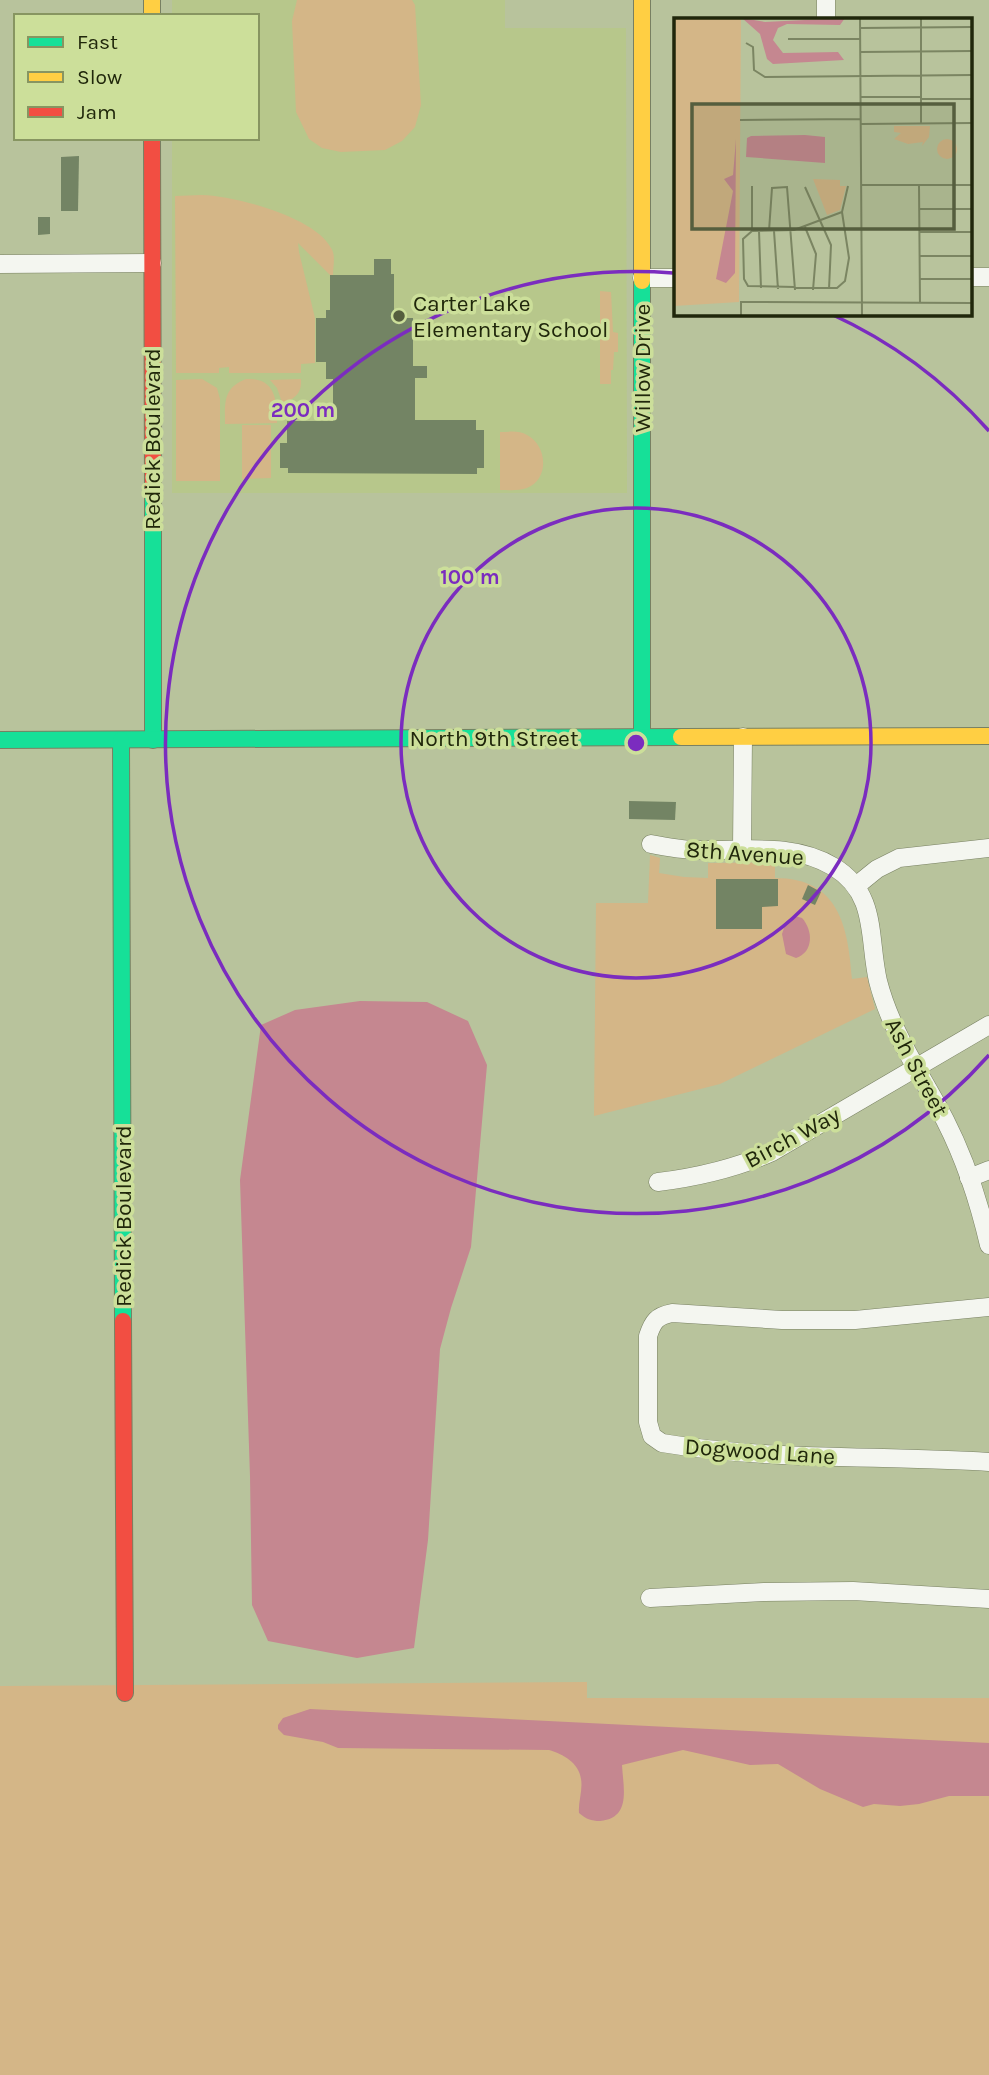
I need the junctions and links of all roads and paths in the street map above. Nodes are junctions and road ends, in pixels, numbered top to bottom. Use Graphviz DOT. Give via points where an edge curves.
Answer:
graph roads {
  1 [pos="642,0"];
  2 [pos="826,0"];
  3 [pos="826,18"];
  4 [pos="152,140"];
  5 [pos="152,263"];
  6 [pos="0,264"];
  7 [pos="642,278"];
  8 [pos="674,278"];
  9 [pos="989,736"];
  10 [pos="642,737"];
  11 [pos="743,737"];
  12 [pos="0,740"];
  13 [pos="121,740"];
  14 [pos="153,740"];
  15 [pos="650,844"];
  16 [pos="989,848"];
  17 [pos="742,850"];
  18 [pos="856,886"];
  19 [pos="989,1025"];
  20 [pos="916,1068"];
  21 [pos="989,1170"];
  22 [pos="969,1178"];
  23 [pos="658,1182"];
  24 [pos="989,1245"];
  25 [pos="989,1307"];
  26 [pos="989,1462"];
  27 [pos="650,1598"];
  28 [pos="989,1599"];
  29 [pos="125,1693"];
  1 -- 7 [label="street, Willow Drive"];
  2 -- 3 [label="street"];
  4 -- 5 [label="street, Redick Boulevard"];
  5 -- 6 [label="street"];
  5 -- 14 [label="street, Redick Boulevard"];
  7 -- 8 [label="street"];
  7 -- 10 [label="street, Willow Drive"];
  9 -- 11 [label="street, North 9th Street"];
  10 -- 11 [label="street, North 9th Street"];
  10 -- 14 [label="street, North 9th Street"];
  11 -- 17 [label="street"];
  12 -- 13 [label="street, North 9th Street"];
  13 -- 14 [label="street, North 9th Street"];
  13 -- 29 [label="street, Redick Boulevard"];
  15 -- 17 [label="street, 8th Avenue"];
  16 -- 18 [label="street" via="899,858"];
  17 -- 18 [label="street, 8th Avenue" via="803,853 835,867"];
  18 -- 20 [label="street, Ash Street" via="869,915 888,1014"];
  19 -- 20 [label="street, Birch Way"];
  20 -- 22 [label="street, Ash Street" via="945,1120"];
  20 -- 23 [label="street, Birch Way" via="761,1157 714,1173"];
  21 -- 22 [label="street"];
  22 -- 24 [label="street, Ash Street"];
  25 -- 26 [label="street, Dogwood Lane" via="855,1320 673,1313 652,1322 648,1336 648,1422 652,1436 662,1443 756,1454"];
  27 -- 28 [label="street" via="853,1591"];
}
